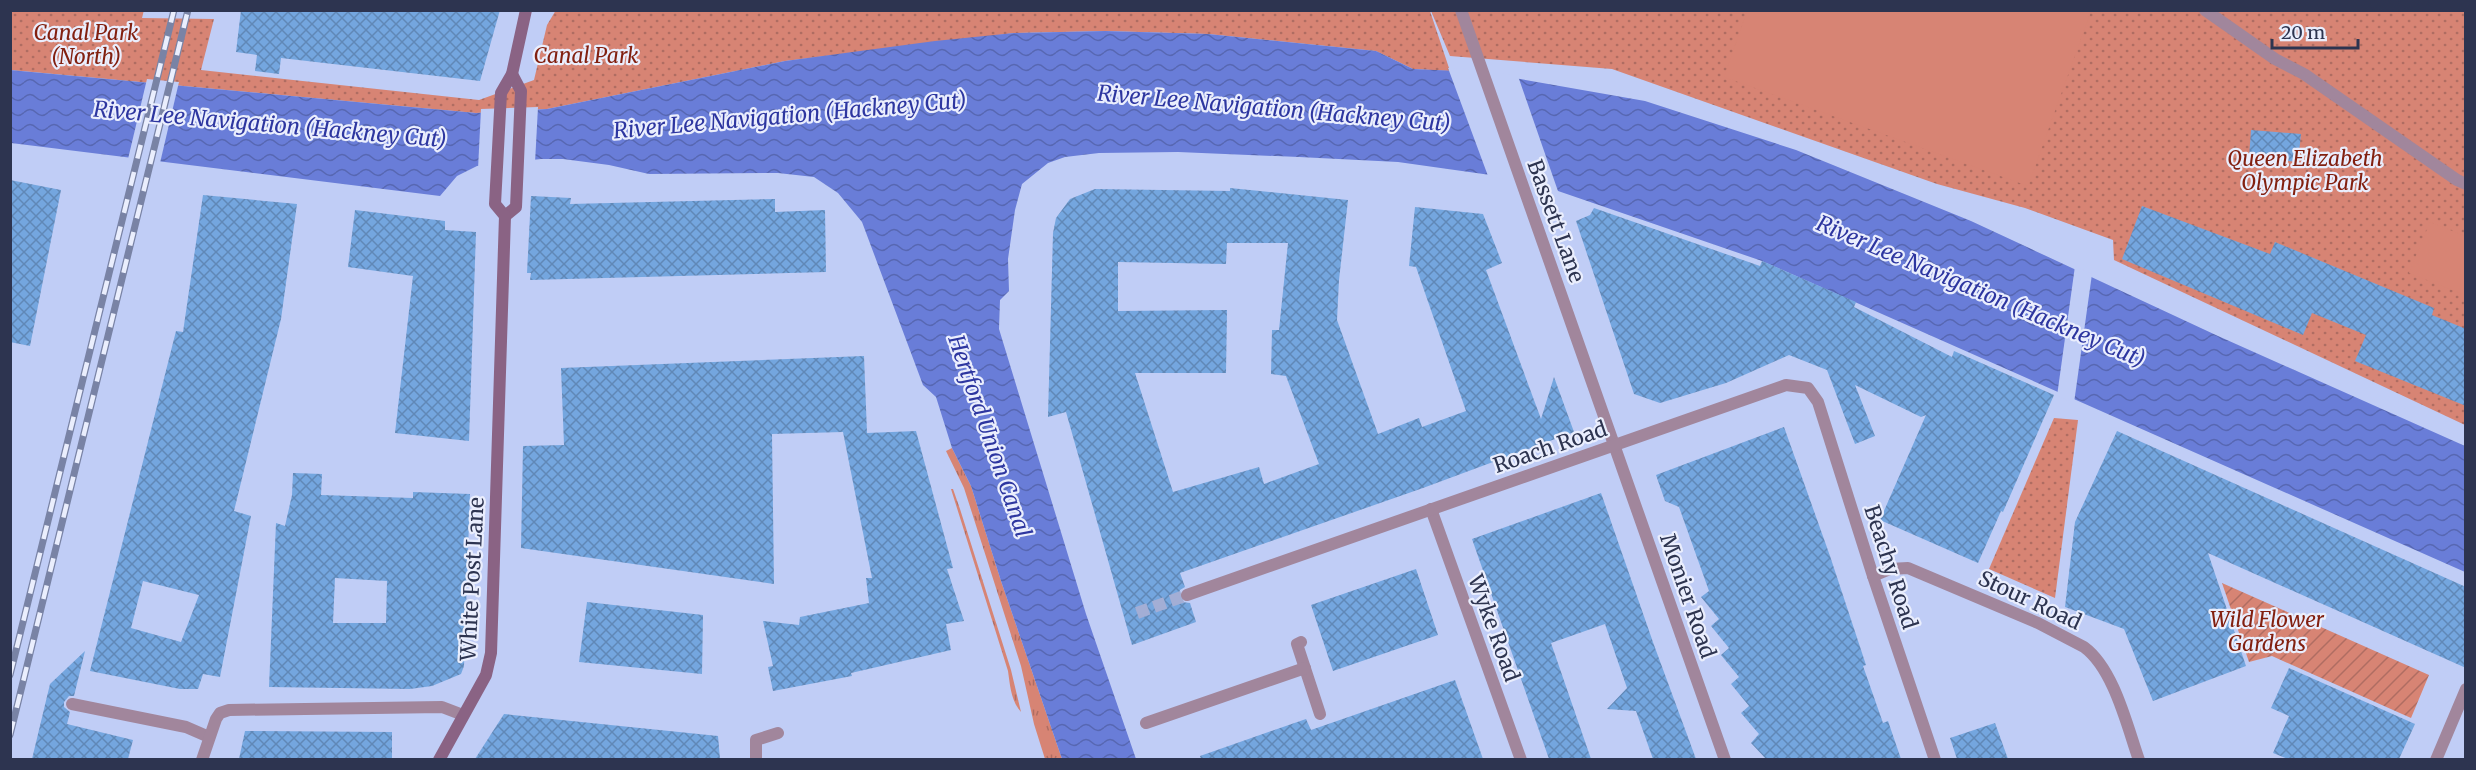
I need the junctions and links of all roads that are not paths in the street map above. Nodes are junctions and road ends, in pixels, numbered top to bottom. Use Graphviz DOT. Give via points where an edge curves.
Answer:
graph roads {
  1 [pos="526,10"];
  2 [pos="1461,10"];
  3 [pos="2205,10"];
  4 [pos="512,74"];
  5 [pos="2466,184"];
  6 [pos="505,216"];
  7 [pos="1808,388"];
  8 [pos="1615,445"];
  9 [pos="1431,509"];
  10 [pos="1873,576"];
  11 [pos="1187,595"];
  12 [pos="1301,642"];
  13 [pos="1305,668"];
  14 [pos="2466,689"];
  15 [pos="72,704"];
  16 [pos="1320,714"];
  17 [pos="464,715"];
  18 [pos="1146,723"];
  19 [pos="778,733"];
  20 [pos="209,737"];
  21 [pos="202,759"];
  22 [pos="439,759"];
  23 [pos="756,759"];
  24 [pos="1521,759"];
  25 [pos="1725,759"];
  26 [pos="1935,759"];
  27 [pos="2139,759"];
  28 [pos="2436,759"];
  1 -- 4 [label="street, White Post Lane"];
  2 -- 8 [label="street, Bassett Lane"];
  3 -- 5 [label="street"];
  4 -- 6 [label="street, White Post Lane" via="501,93 496,169 495,204"];
  4 -- 6 [label="street, White Post Lane" via="521,91 518,169 516,207"];
  6 -- 17 [label="street, White Post Lane" via="490,653 486,675"];
  7 -- 8 [label="street, Roach Road" via="1786,385"];
  7 -- 10 [label="street, Beachy Road" via="1818,402"];
  8 -- 9 [label="street, Roach Road"];
  8 -- 25 [label="street, Monier Road"];
  9 -- 11 [label="street, Roach Road"];
  9 -- 24 [label="street, Wyke Road"];
  10 -- 26 [label="street, Beachy Road"];
  10 -- 27 [label="street, Stour Road" via="1908,568 2038,622 2089,651 2109,677"];
  12 -- 13 [label="street" via="1297,644"];
  13 -- 16 [label="street"];
  13 -- 18 [label="street"];
  14 -- 28 [label="street"];
  15 -- 20 [label="street" via="186,727"];
  17 -- 20 [label="street" via="442,707 229,710 220,713"];
  17 -- 22 [label="street, White Post Lane"];
  19 -- 23 [label="street" via="756,740"];
  20 -- 21 [label="street"];
}
